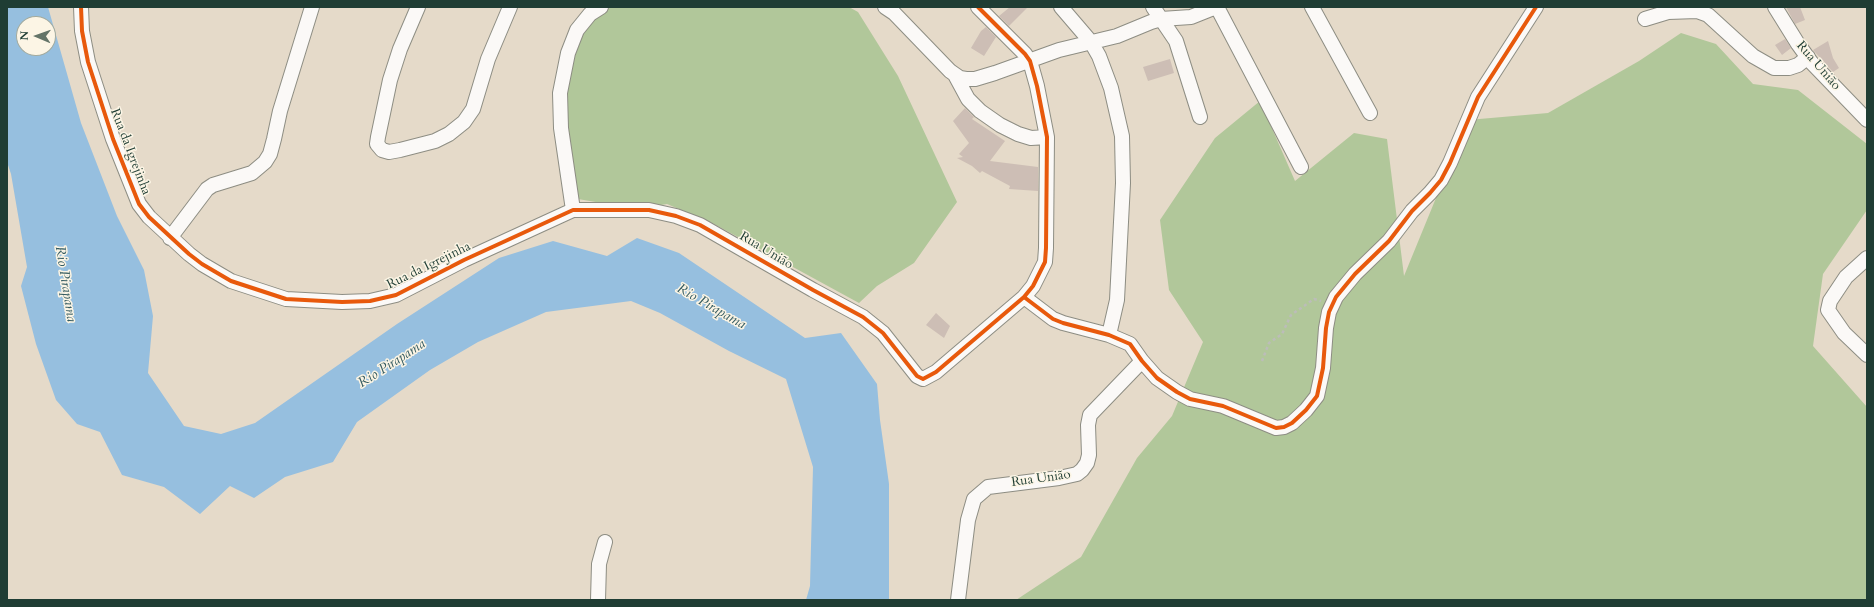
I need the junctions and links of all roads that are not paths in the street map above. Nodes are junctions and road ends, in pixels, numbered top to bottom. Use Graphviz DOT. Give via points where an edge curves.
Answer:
graph roads {
  1 [pos="81,7"];
  2 [pos="312,7"];
  3 [pos="418,7"];
  4 [pos="510,7"];
  5 [pos="601,7"];
  6 [pos="885,7"];
  7 [pos="978,7"];
  8 [pos="1061,7"];
  9 [pos="1153,7"];
  10 [pos="1216,7"];
  11 [pos="1312,7"];
  12 [pos="1536,7"];
  13 [pos="1775,7"];
  14 [pos="1161,19"];
  15 [pos="1645,19"];
  16 [pos="1091,42"];
  17 [pos="1808,57"];
  18 [pos="1030,61"];
  19 [pos="955,75"];
  20 [pos="1370,113"];
  21 [pos="1200,116"];
  22 [pos="1867,120"];
  23 [pos="1047,137"];
  24 [pos="1301,167"];
  25 [pos="573,210"];
  26 [pos="170,238"];
  27 [pos="1867,258"];
  28 [pos="1024,297"];
  29 [pos="1108,335"];
  30 [pos="1867,355"];
  31 [pos="1142,361"];
  32 [pos="605,542"];
  33 [pos="598,600"];
  34 [pos="958,600"];
  1 -- 26 [label="street, Rua da Igrejinha" via="82,31 88,62 134,194 149,217"];
  2 -- 26 [label="street" via="267,158 261,167 252,173 207,189"];
  3 -- 4 [label="street" via="390,80 378,137 378,144 382,150 389,152 435,141 464,122 473,109 488,59"];
  5 -- 25 [label="street" via="590,14 577,30 568,53 560,93 561,128"];
  6 -- 19 [label="street"];
  7 -- 18 [label="street"];
  8 -- 16 [label="street"];
  9 -- 14 [label="street"];
  10 -- 14 [label="street" via="1191,17"];
  10 -- 24 [label="street"];
  11 -- 20 [label="street"];
  12 -- 31 [label="street" via="1478,97 1441,180 1389,241 1355,274 1328,312 1323,368 1317,396 1299,417 1284,427 1276,428 1223,406 1190,398 1168,386"];
  13 -- 17 [label="street, Rua União"];
  14 -- 16 [label="street" via="1117,36"];
  14 -- 21 [label="street" via="1176,41"];
  15 -- 17 [label="street" via="1668,12 1697,11 1708,15 1753,56 1774,68 1789,68"];
  16 -- 18 [label="street" via="1058,50"];
  16 -- 29 [label="street" via="1111,88 1119,120 1124,158 1117,300"];
  17 -- 22 [label="street, Rua União"];
  18 -- 19 [label="street" via="976,79"];
  18 -- 23 [label="street" via="1042,104"];
  19 -- 23 [label="street" via="968,99 1000,125 1031,138"];
  23 -- 28 [label="street" via="1045,262 1033,286"];
  25 -- 26 [label="street, Rua da Igrejinha" via="464,260 396,295 370,301 310,301 266,293 231,281 217,273"];
  25 -- 28 [label="street, Rua União" via="649,210 700,225 872,323 917,376 923,379 936,372"];
  27 -- 30 [label="street" via="1846,277 1830,301 1828,310 1844,333"];
  28 -- 29 [label="street" via="1063,323"];
  29 -- 31 [label="street" via="1130,344"];
  31 -- 34 [label="street, Rua União" via="1090,415 1089,455 1082,470 1077,474 1059,478 988,487 974,499 968,520"];
  32 -- 33 [label="street" via="599,564"];
}
